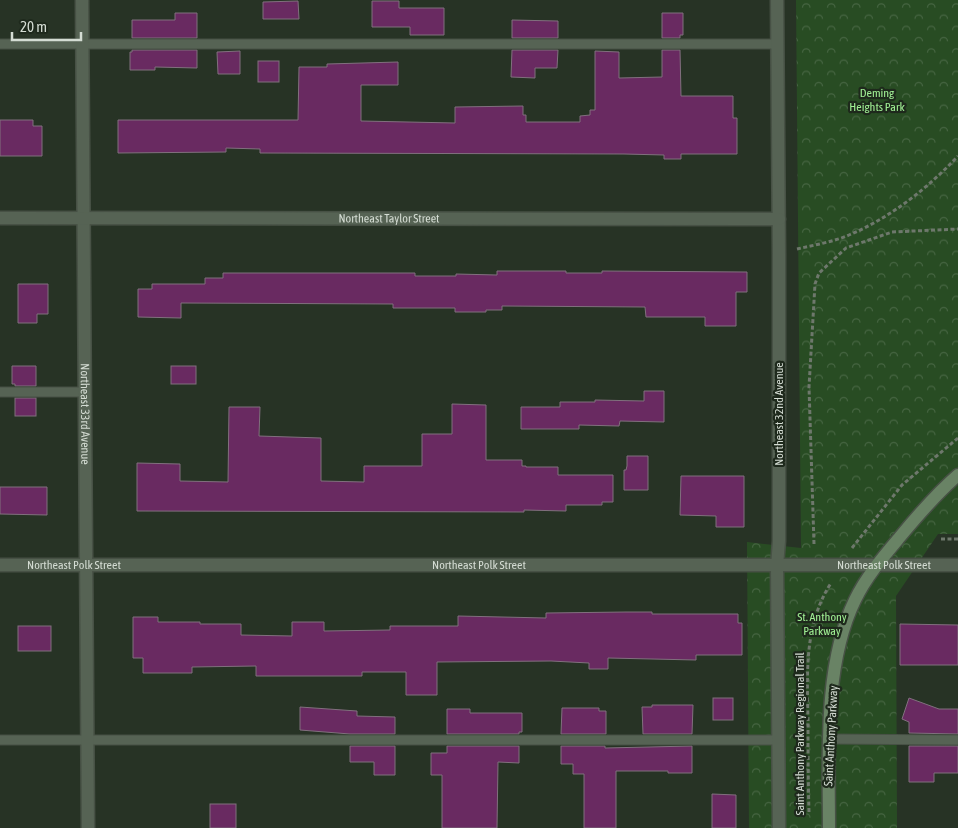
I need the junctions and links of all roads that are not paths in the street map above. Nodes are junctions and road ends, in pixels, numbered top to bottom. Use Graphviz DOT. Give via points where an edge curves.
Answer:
graph roads {
  1 [pos="82,0"];
  2 [pos="776,0"];
  3 [pos="0,44"];
  4 [pos="84,44"];
  5 [pos="777,44"];
  6 [pos="0,218"];
  7 [pos="84,218"];
  8 [pos="779,219"];
  9 [pos="0,392"];
  10 [pos="85,392"];
  11 [pos="958,475"];
  12 [pos="0,565"];
  13 [pos="87,565"];
  14 [pos="876,565"];
  15 [pos="958,565"];
  16 [pos="778,566"];
  17 [pos="829,739"];
  18 [pos="0,740"];
  19 [pos="88,740"];
  20 [pos="778,740"];
  21 [pos="958,740"];
  22 [pos="88,828"];
  23 [pos="779,828"];
  24 [pos="829,828"];
  1 -- 4 [label="street, Northeast 33rd Avenue"];
  2 -- 5 [label="street, Northeast 32nd Avenue"];
  3 -- 4 [label="lane"];
  4 -- 5 [label="lane"];
  4 -- 7 [label="street, Northeast 33rd Avenue"];
  5 -- 8 [label="street, Northeast 32nd Avenue"];
  6 -- 7 [label="street, Northeast Taylor Street"];
  7 -- 8 [label="street, Northeast Taylor Street"];
  7 -- 10 [label="street, Northeast 33rd Avenue"];
  8 -- 16 [label="street, Northeast 32nd Avenue"];
  9 -- 10 [label="lane"];
  10 -- 13 [label="street, Northeast 33rd Avenue"];
  11 -- 14 [label="street, Saint Anthony Parkway" via="935,495"];
  12 -- 13 [label="street, Northeast Polk Street"];
  13 -- 16 [label="street, Northeast Polk Street"];
  13 -- 19 [label="street, Northeast 33rd Avenue"];
  14 -- 15 [label="street, Northeast Polk Street"];
  14 -- 16 [label="street, Northeast Polk Street"];
  14 -- 17 [label="street, Saint Anthony Parkway" via="855,600 840,642 831,697"];
  16 -- 20 [label="street, Northeast 32nd Avenue"];
  17 -- 21 [label="lane"];
  17 -- 24 [label="street, Saint Anthony Parkway"];
  18 -- 19 [label="lane"];
  19 -- 20 [label="lane"];
  19 -- 22 [label="street, Northeast 33rd Avenue"];
  20 -- 23 [label="street, Northeast 32nd Avenue"];
}
